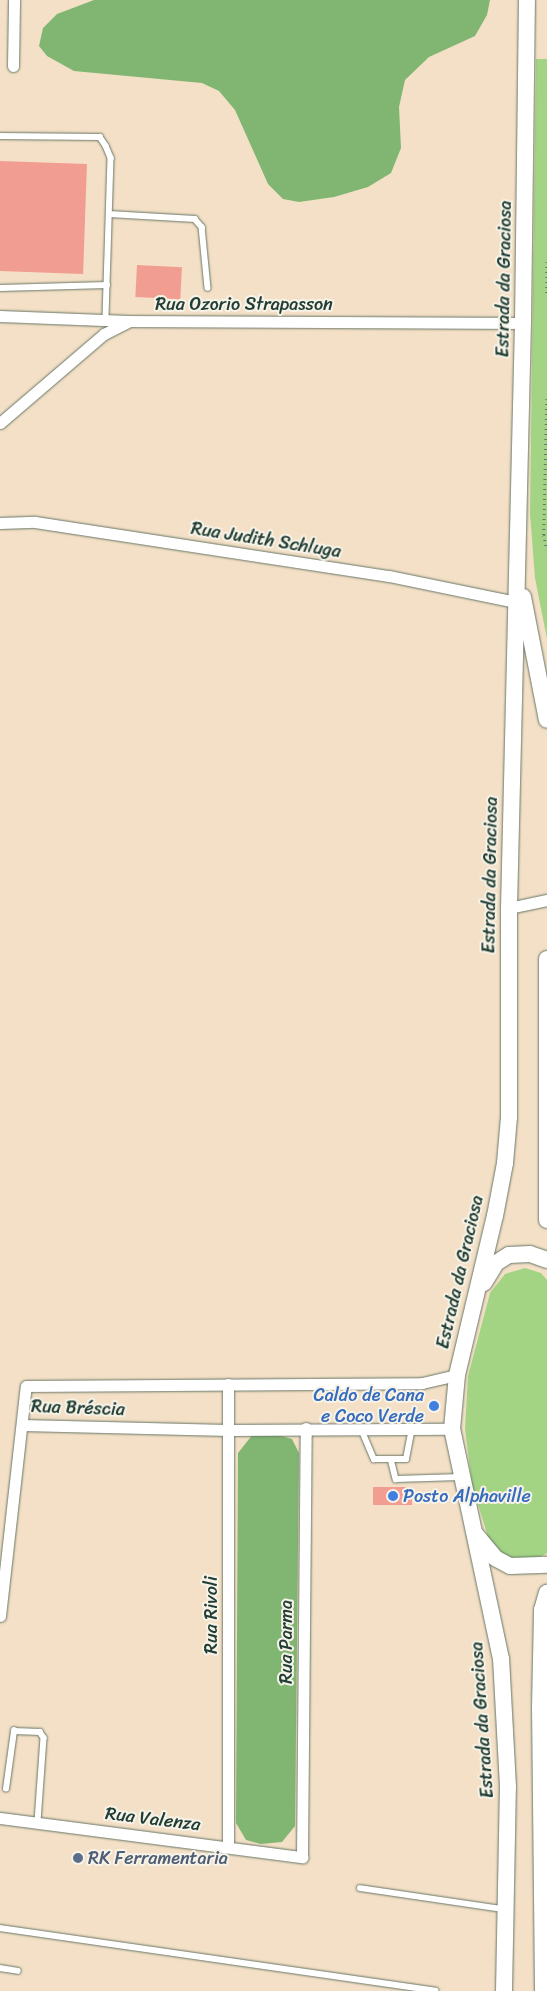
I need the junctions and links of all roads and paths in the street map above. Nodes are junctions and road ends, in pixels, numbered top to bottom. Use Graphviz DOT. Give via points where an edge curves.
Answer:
graph roads {
  1 [pos="14,0"];
  2 [pos="527,0"];
  3 [pos="13,66"];
  4 [pos="0,136"];
  5 [pos="110,214"];
  6 [pos="547,262"];
  7 [pos="107,285"];
  8 [pos="0,288"];
  9 [pos="208,288"];
  10 [pos="547,296"];
  11 [pos="0,316"];
  12 [pos="106,319"];
  13 [pos="129,321"];
  14 [pos="524,323"];
  15 [pos="547,399"];
  16 [pos="0,423"];
  17 [pos="0,523"];
  18 [pos="547,550"];
  19 [pos="520,602"];
  20 [pos="547,720"];
  21 [pos="547,900"];
  22 [pos="509,908"];
  23 [pos="547,959"];
  24 [pos="546,1127"];
  25 [pos="547,1220"];
  26 [pos="547,1260"];
  27 [pos="475,1300"];
  28 [pos="457,1375"];
  29 [pos="228,1384"];
  30 [pos="22,1425"];
  31 [pos="306,1428"];
  32 [pos="361,1428"];
  33 [pos="412,1429"];
  34 [pos="452,1429"];
  35 [pos="228,1430"];
  36 [pos="391,1459"];
  37 [pos="460,1477"];
  38 [pos="473,1531"];
  39 [pos="547,1565"];
  40 [pos="547,1593"];
  41 [pos="0,1616"];
  42 [pos="544,1706"];
  43 [pos="6,1789"];
  44 [pos="0,1818"];
  45 [pos="38,1822"];
  46 [pos="228,1846"];
  47 [pos="302,1857"];
  48 [pos="360,1888"];
  49 [pos="508,1910"];
  50 [pos="545,1922"];
  51 [pos="0,1928"];
  52 [pos="0,1968"];
  53 [pos="18,1971"];
  54 [pos="390,1984"];
  55 [pos="388,1991"];
  56 [pos="435,1991"];
  57 [pos="504,1991"];
  58 [pos="543,1991"];
  1 -- 3 [label="street"];
  2 -- 14 [label="main road, Estrada da Graciosa"];
  4 -- 5 [label="lane" via="100,137 110,158"];
  5 -- 7 [label="lane"];
  5 -- 9 [label="lane" via="195,219 202,227"];
  6 -- 10 [label="path"];
  7 -- 8 [label="lane"];
  7 -- 12 [label="lane"];
  11 -- 12 [label="street"];
  12 -- 13 [label="street"];
  13 -- 14 [label="street, Rua Ozorio Strapasson"];
  13 -- 16 [label="street, Rua Ozorio Strapasson" via="104,334"];
  14 -- 19 [label="main road, Estrada da Graciosa" via="518,558"];
  15 -- 18 [label="path" via="544,535"];
  17 -- 19 [label="street, Rua Judith Schluga" via="45,524 389,576"];
  19 -- 20 [label="main road, Estrada da Graciosa"];
  19 -- 22 [label="main road, Estrada da Graciosa"];
  21 -- 22 [label="street"];
  22 -- 27 [label="main road, Estrada da Graciosa" via="509,1117 505,1163"];
  23 -- 24 [label="main road"];
  24 -- 25 [label="main road"];
  26 -- 27 [label="main road" via="530,1254 509,1255 496,1263"];
  27 -- 28 [label="main road, Estrada da Graciosa"];
  28 -- 29 [label="street, Rua Bréscia" via="422,1383"];
  28 -- 34 [label="main road, Estrada da Graciosa"];
  29 -- 30 [label="street, Rua Bréscia" via="26,1386"];
  29 -- 35 [label="street, Rua Rivoli"];
  30 -- 35 [label="street, Rua Bréscia"];
  30 -- 41 [label="street"];
  31 -- 32 [label="street, Rua Bréscia"];
  31 -- 35 [label="street, Rua Bréscia"];
  31 -- 47 [label="street, Rua Parma"];
  32 -- 33 [label="street, Rua Bréscia"];
  32 -- 36 [label="lane" via="374,1459"];
  33 -- 34 [label="street, Rua Bréscia"];
  33 -- 36 [label="lane" via="406,1459"];
  34 -- 37 [label="main road, Estrada da Graciosa"];
  35 -- 46 [label="street, Rua Rivoli"];
  36 -- 37 [label="lane" via="396,1479"];
  37 -- 38 [label="main road, Estrada da Graciosa"];
  38 -- 39 [label="main road" via="495,1558 510,1566"];
  38 -- 49 [label="main road, Estrada da Graciosa" via="501,1659 508,1787"];
  40 -- 42 [label="main road" via="542,1610"];
  42 -- 50 [label="main road"];
  43 -- 45 [label="lane" via="14,1731 40,1732 44,1738"];
  44 -- 45 [label="street, Rua Valenza"];
  45 -- 46 [label="street, Rua Valenza"];
  46 -- 47 [label="street, Rua Valenza"];
  48 -- 49 [label="lane"];
  49 -- 57 [label="main road, Estrada da Graciosa"];
  50 -- 58 [label="main road"];
  51 -- 54 [label="lane"];
  52 -- 53 [label="lane"];
  54 -- 55 [label="lane"];
  54 -- 56 [label="lane"];
}
